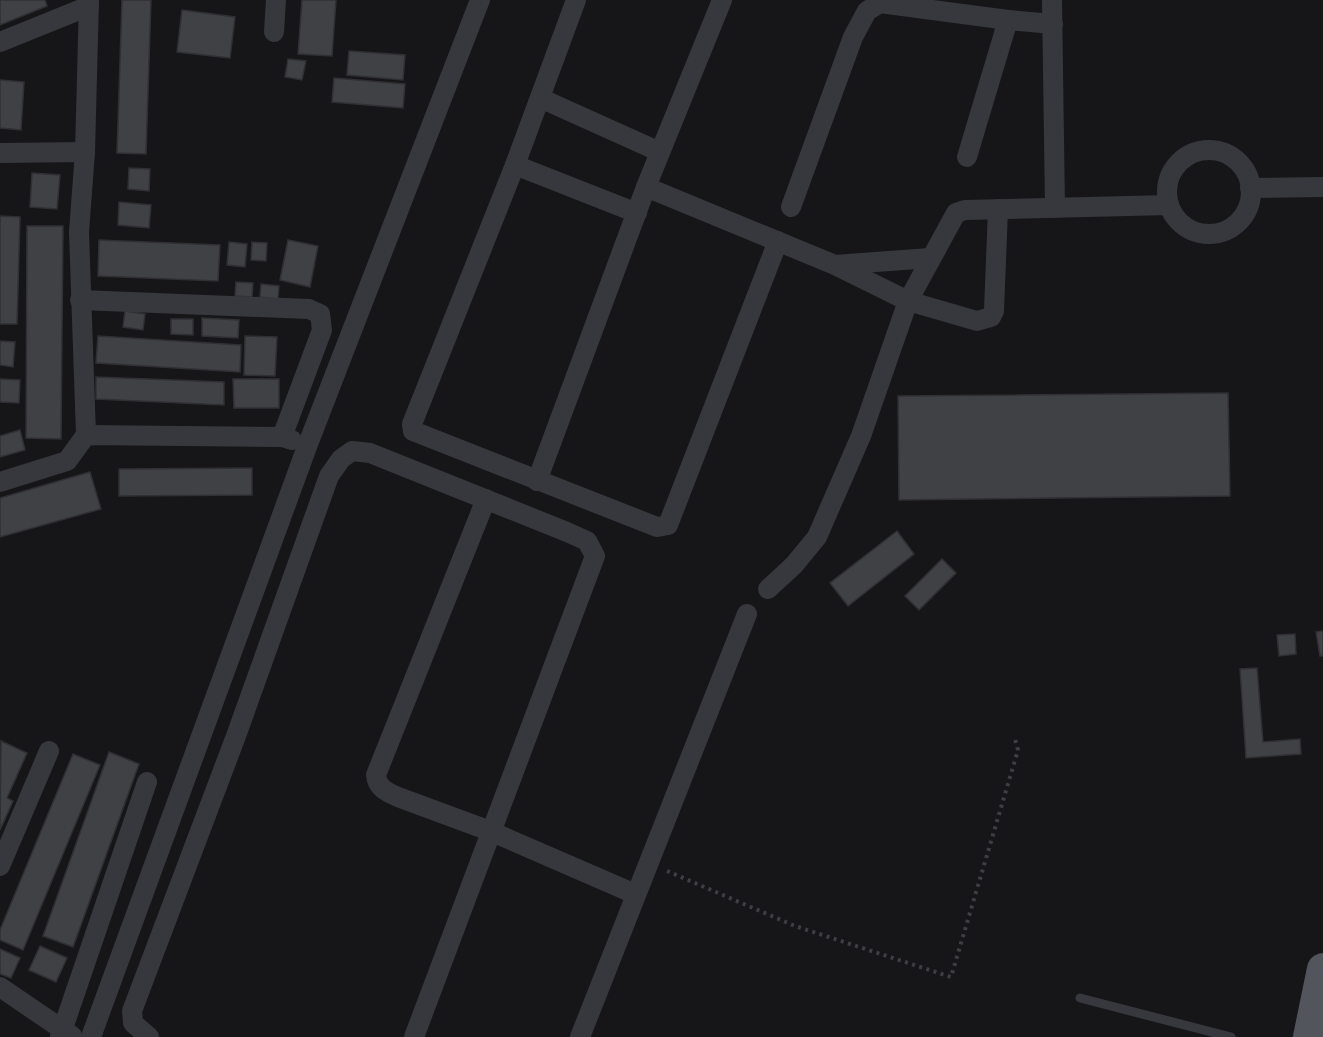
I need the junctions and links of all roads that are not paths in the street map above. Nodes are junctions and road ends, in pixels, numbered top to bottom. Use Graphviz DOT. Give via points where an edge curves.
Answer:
graph roads {
  1 [pos="276,0"];
  2 [pos="480,0"];
  3 [pos="576,0"];
  4 [pos="722,0"];
  5 [pos="1052,0"];
  6 [pos="89,3"];
  7 [pos="1008,20"];
  8 [pos="1053,24"];
  9 [pos="274,32"];
  10 [pos="0,42"];
  11 [pos="540,98"];
  12 [pos="85,152"];
  13 [pos="660,152"];
  14 [pos="0,153"];
  15 [pos="967,157"];
  16 [pos="515,165"];
  17 [pos="646,187"];
  18 [pos="1323,187"];
  19 [pos="1250,188"];
  20 [pos="1169,205"];
  21 [pos="791,207"];
  22 [pos="1055,208"];
  23 [pos="998,209"];
  24 [pos="637,213"];
  25 [pos="778,241"];
  26 [pos="930,258"];
  27 [pos="835,265"];
  28 [pos="80,300"];
  29 [pos="908,301"];
  30 [pos="86,435"];
  31 [pos="282,438"];
  32 [pos="308,444"];
  33 [pos="537,480"];
  34 [pos="0,482"];
  35 [pos="486,500"];
  36 [pos="768,589"];
  37 [pos="747,614"];
  38 [pos="49,751"];
  39 [pos="147,782"];
  40 [pos="490,831"];
  41 [pos="0,866"];
  42 [pos="635,894"];
  43 [pos="1323,969"];
  44 [pos="0,987"];
  45 [pos="1080,998"];
  46 [pos="66,1035"];
  47 [pos="91,1037"];
  48 [pos="149,1037"];
  49 [pos="414,1037"];
  50 [pos="580,1037"];
  51 [pos="1231,1037"];
  52 [pos="1309,1037"];
  1 -- 9 [label="street"];
  2 -- 32 [label="street"];
  3 -- 11 [label="street"];
  4 -- 13 [label="street"];
  5 -- 8 [label="street"];
  6 -- 10 [label="street"];
  6 -- 12 [label="street"];
  7 -- 8 [label="street"];
  7 -- 15 [label="street"];
  7 -- 21 [label="street" via="895,3 880,3 867,11 853,37"];
  8 -- 22 [label="street"];
  11 -- 13 [label="street"];
  11 -- 16 [label="street"];
  12 -- 14 [label="street"];
  12 -- 28 [label="street" via="79,232"];
  13 -- 17 [label="street"];
  16 -- 24 [label="street"];
  16 -- 33 [label="street" via="412,426 415,432"];
  17 -- 24 [label="street"];
  17 -- 25 [label="street"];
  18 -- 19 [label="street"];
  19 -- 20 [label="street" via="1244,215 1222,232 1204,234 1186,227"];
  19 -- 20 [label="street" via="1244,170 1232,156 1205,150 1187,156 1174,169 1167,187"];
  20 -- 22 [label="street"];
  22 -- 23 [label="street"];
  23 -- 26 [label="street" via="956,213"];
  23 -- 29 [label="street" via="991,317 977,321"];
  24 -- 33 [label="street"];
  25 -- 27 [label="street"];
  25 -- 33 [label="street" via="668,525 657,527"];
  26 -- 27 [label="street"];
  26 -- 29 [label="street"];
  27 -- 29 [label="street"];
  28 -- 30 [label="street"];
  28 -- 31 [label="street" via="309,309 320,314 322,330"];
  29 -- 36 [label="street" via="861,436 817,537"];
  30 -- 31 [label="street"];
  30 -- 34 [label="street" via="67,461"];
  31 -- 32 [label="street"];
  32 -- 47 [label="street"];
  35 -- 40 [label="street" via="587,541 596,556"];
  35 -- 40 [label="street" via="376,775 380,786 398,797"];
  35 -- 48 [label="street" via="370,453 352,451 340,459 329,476 132,1011 133,1023"];
  37 -- 42 [label="street"];
  38 -- 41 [label="street"];
  39 -- 46 [label="street"];
  40 -- 42 [label="street"];
  40 -- 49 [label="street"];
  42 -- 50 [label="street"];
  43 -- 52 [label="main road"];
  44 -- 46 [label="street"];
  45 -- 51 [label="lane"];
}
